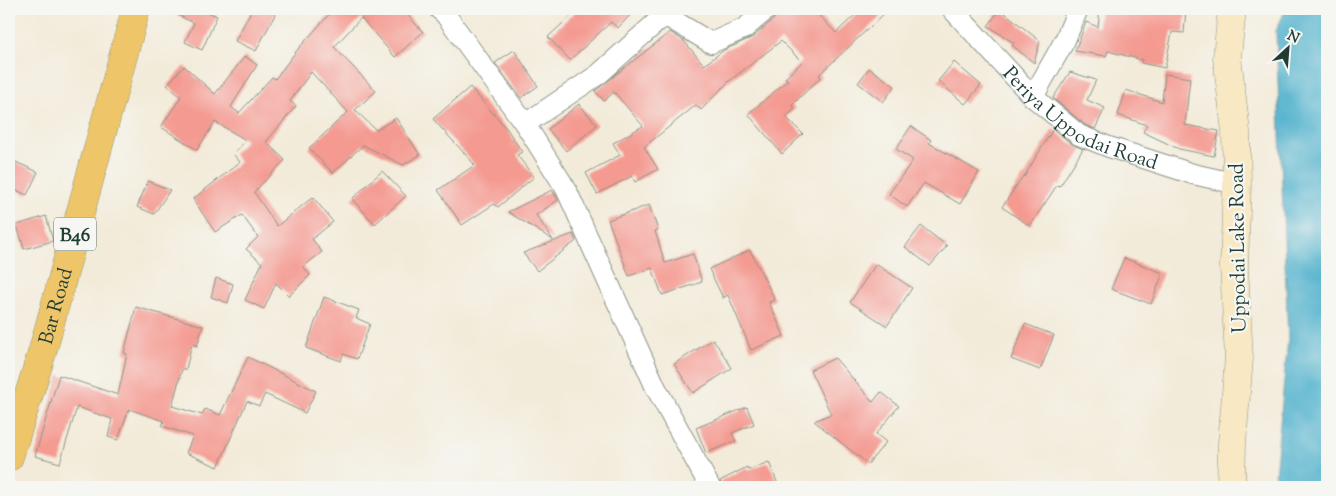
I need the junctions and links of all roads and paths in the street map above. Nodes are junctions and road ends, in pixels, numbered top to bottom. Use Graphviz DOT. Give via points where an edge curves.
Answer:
graph roads {
  1 [pos="136,9"];
  2 [pos="439,9"];
  3 [pos="767,9"];
  4 [pos="952,9"];
  5 [pos="1078,9"];
  6 [pos="1232,9"];
  7 [pos="1034,97"];
  8 [pos="525,124"];
  9 [pos="1237,184"];
  10 [pos="9,457"];
  11 [pos="710,487"];
  12 [pos="1231,487"];
  1 -- 10 [label="main road, Bar Road / B46" via="42,353"];
  2 -- 8 [label="street"];
  3 -- 8 [label="street" via="745,28 711,43 668,17 659,20 598,74"];
  4 -- 7 [label="street, Periya Uppodai Road"];
  5 -- 7 [label="street"];
  6 -- 9 [label="street, Uppodai Lake Road" via="1227,57 1236,132"];
  7 -- 9 [label="street, Periya Uppodai Road" via="1079,135 1193,174"];
  8 -- 11 [label="street" via="566,189 656,388"];
  9 -- 12 [label="street, Uppodai Lake Road" via="1234,267 1239,358"];
}
